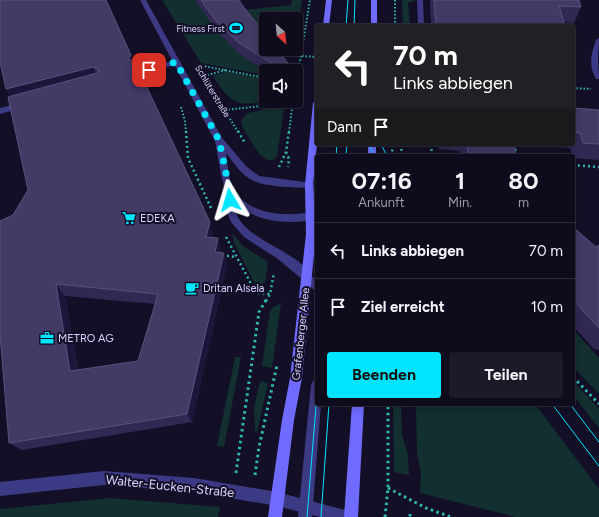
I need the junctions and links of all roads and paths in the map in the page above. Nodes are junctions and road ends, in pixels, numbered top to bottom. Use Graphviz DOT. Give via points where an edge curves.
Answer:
graph roads {
  1 [pos="143,0"];
  2 [pos="310,0"];
  3 [pos="329,0"];
  4 [pos="374,0"];
  5 [pos="420,0"];
  6 [pos="394,1"];
  7 [pos="326,24"];
  8 [pos="374,24"];
  9 [pos="395,24"];
  10 [pos="421,24"];
  11 [pos="599,40"];
  12 [pos="303,44"];
  13 [pos="301,56"];
  14 [pos="315,57"];
  15 [pos="176,62"];
  16 [pos="299,64"];
  17 [pos="227,70"];
  18 [pos="138,73"];
  19 [pos="204,76"];
  20 [pos="259,77"];
  21 [pos="599,77"];
  22 [pos="575,88"];
  23 [pos="592,89"];
  24 [pos="32,102"];
  25 [pos="179,102"];
  26 [pos="259,106"];
  27 [pos="292,108"];
  28 [pos="225,110"];
  29 [pos="221,111"];
  30 [pos="0,112"];
  31 [pos="315,121"];
  32 [pos="219,140"];
  33 [pos="249,149"];
  34 [pos="286,152"];
  35 [pos="274,165"];
  36 [pos="280,165"];
  37 [pos="575,165"];
  38 [pos="288,167"];
  39 [pos="599,167"];
  40 [pos="278,170"];
  41 [pos="308,185"];
  42 [pos="230,192"];
  43 [pos="315,194"];
  44 [pos="213,211"];
  45 [pos="314,216"];
  46 [pos="223,231"];
  47 [pos="220,255"];
  48 [pos="236,257"];
  49 [pos="275,267"];
  50 [pos="307,277"];
  51 [pos="315,284"];
  52 [pos="270,294"];
  53 [pos="278,362"];
  54 [pos="575,379"];
  55 [pos="599,404"];
  56 [pos="316,406"];
  57 [pos="358,406"];
  58 [pos="388,406"];
  59 [pos="257,460"];
  60 [pos="236,471"];
  61 [pos="388,488"];
  62 [pos="0,489"];
  63 [pos="277,499"];
  64 [pos="309,511"];
  65 [pos="275,517"];
  66 [pos="345,517"];
  67 [pos="351,517"];
  68 [pos="386,517"];
  69 [pos="451,517"];
  1 -- 15 [label="street, Schlüterstraße"];
  2 -- 12 [label="path"];
  3 -- 7 [label="main road"];
  4 -- 8 [label="main road"];
  5 -- 10 [label="street"];
  6 -- 9 [label="path"];
  11 -- 21 [label="street" via="593,57"];
  13 -- 14 [label="path"];
  13 -- 16 [label="path"];
  15 -- 18 [label="street"];
  15 -- 32 [label="street, Schlüterstraße"];
  17 -- 19 [label="path"];
  17 -- 19 [label="path, Schlüterstraße" via="198,65"];
  17 -- 20 [label="path"];
  19 -- 28 [label="path, Schlüterstraße"];
  22 -- 23 [label="path"];
  24 -- 30 [label="street"];
  25 -- 44 [label="path" via="186,121 188,158"];
  26 -- 28 [label="path"];
  27 -- 34 [label="path"];
  28 -- 29 [label="path"];
  28 -- 33 [label="path, Schlüterstraße"];
  31 -- 41 [label="main road, Grafenberger Allee"];
  32 -- 41 [label="street, Schlüterstraße" via="244,169 257,178"];
  32 -- 42 [label="street, Schlüterstraße"];
  34 -- 36 [label="path"];
  34 -- 38 [label="path"];
  35 -- 36 [label="path"];
  36 -- 40 [label="path"];
  37 -- 39 [label="path"];
  41 -- 43 [label="street"];
  41 -- 45 [label="main road, Grafenberger Allee"];
  42 -- 45 [label="street" via="245,207 267,217"];
  42 -- 50 [label="street, Schlüterstraße" via="229,208 234,220 247,235 290,261"];
  45 -- 50 [label="main road, Grafenberger Allee"];
  46 -- 48 [label="path"];
  47 -- 48 [label="path"];
  48 -- 52 [label="path" via="256,293"];
  49 -- 52 [label="path"];
  50 -- 51 [label="street, Schlüterstraße"];
  50 -- 63 [label="main road, Grafenberger Allee" via="296,378"];
  52 -- 60 [label="path" via="259,312"];
  53 -- 59 [label="path, Grafenberger Allee"];
  54 -- 55 [label="path"];
  56 -- 64 [label="street"];
  57 -- 67 [label="main road"];
  58 -- 61 [label="path"];
  61 -- 68 [label="path"];
  61 -- 69 [label="path"];
  62 -- 63 [label="street, Walter-Eucken-Straße" via="104,478 194,485"];
  63 -- 64 [label="street, Walter-Eucken-Straße"];
  63 -- 65 [label="main road, Grafenberger Allee"];
  64 -- 66 [label="street, Walter-Eucken-Straße"];
}
